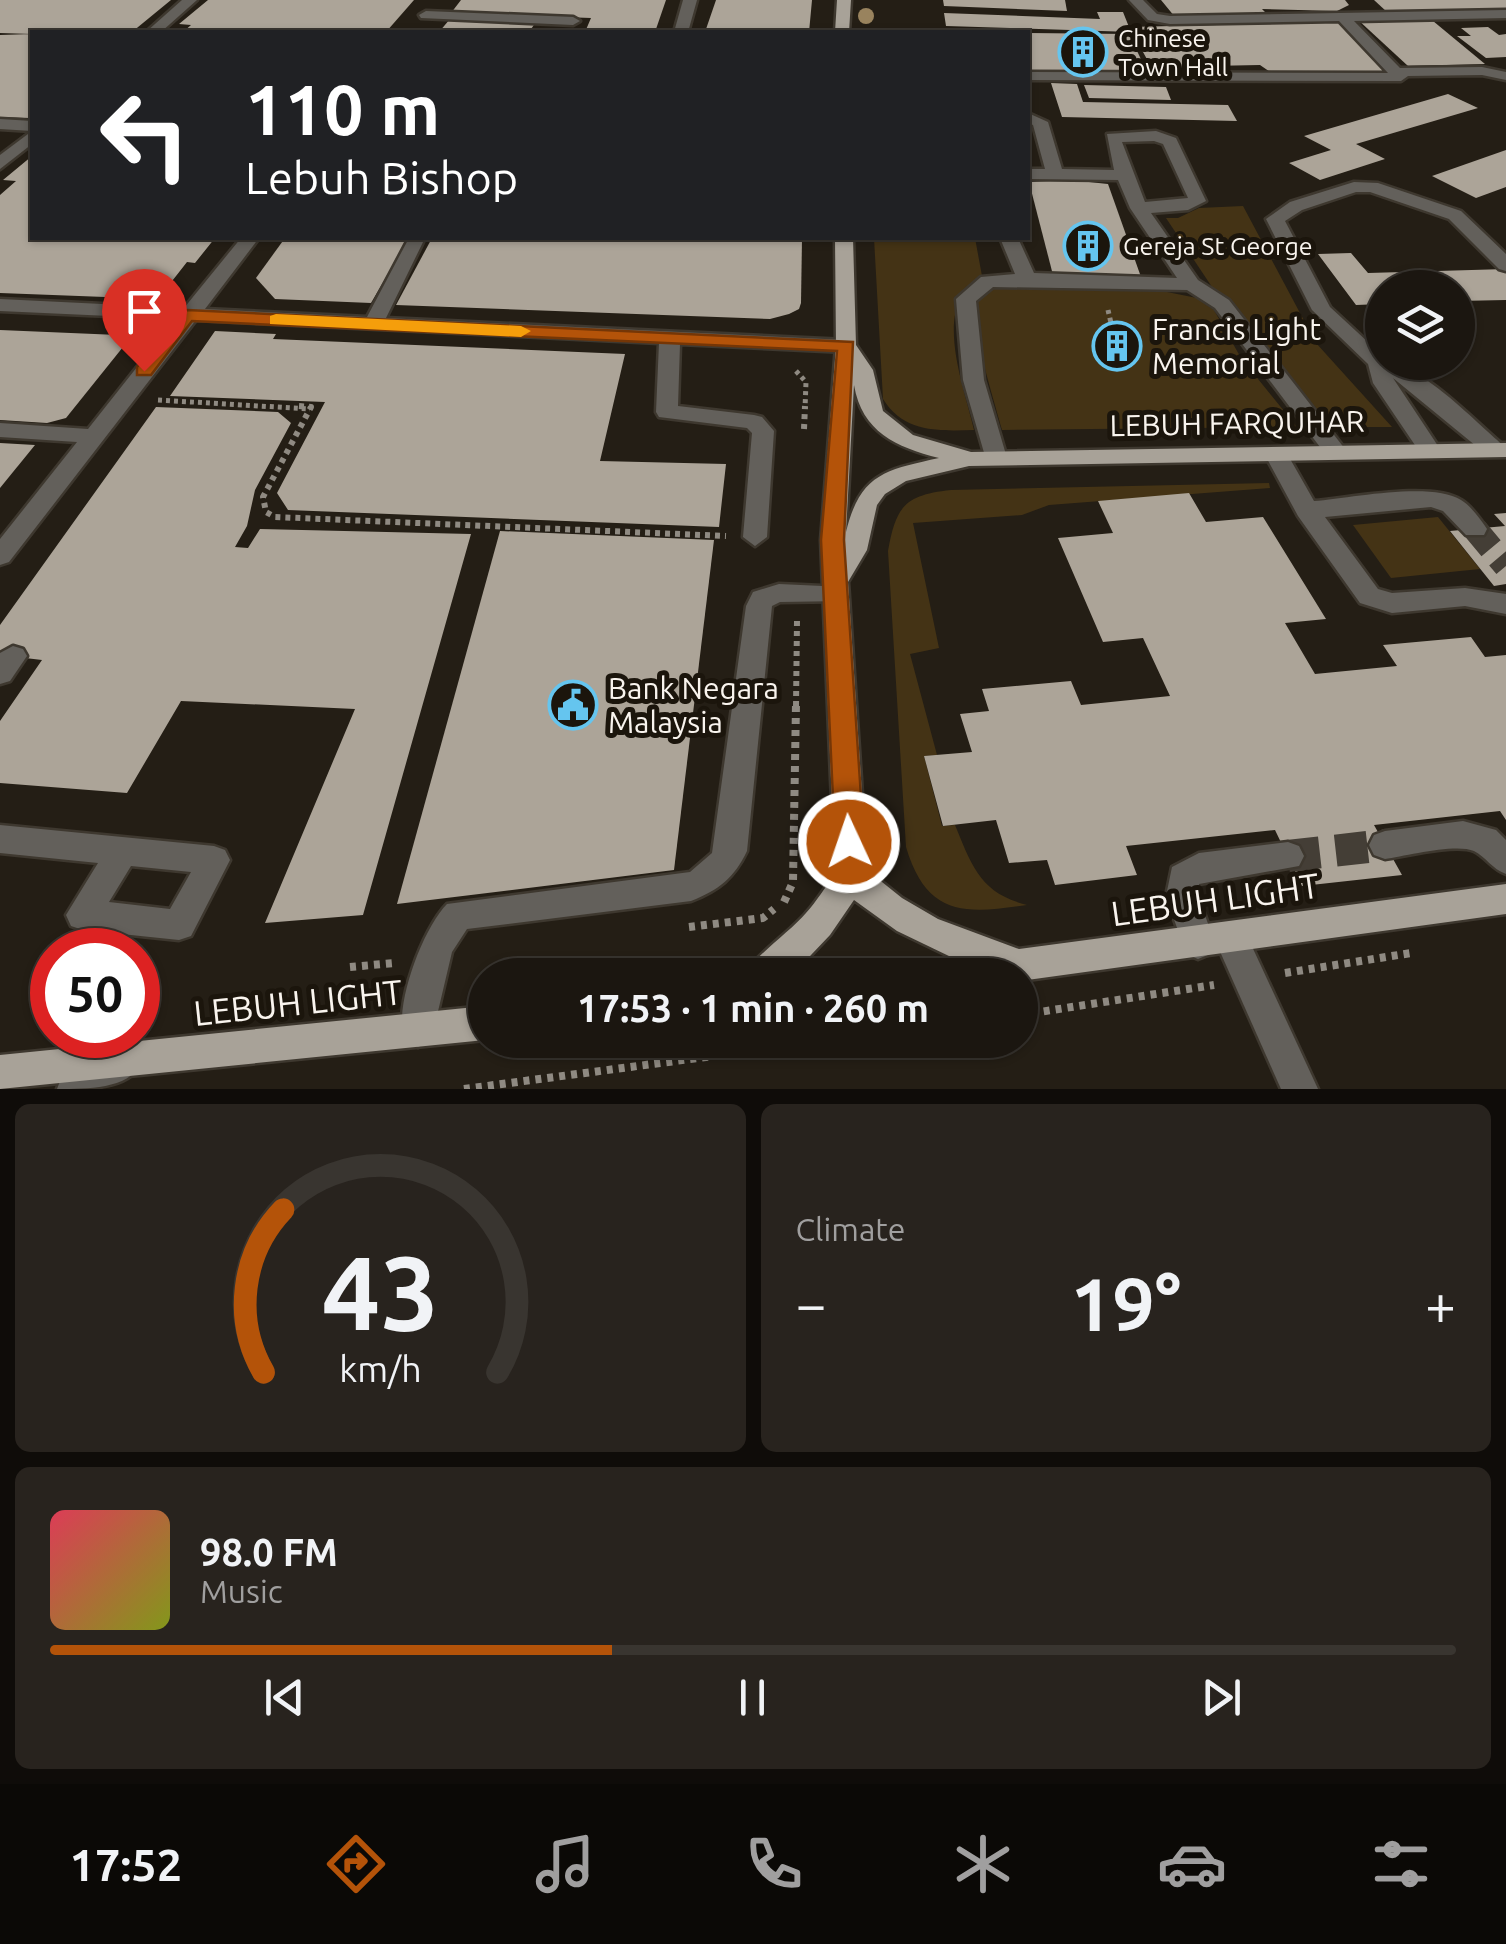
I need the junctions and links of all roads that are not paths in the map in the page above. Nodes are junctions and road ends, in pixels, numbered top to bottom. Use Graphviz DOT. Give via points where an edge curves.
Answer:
graph roads {
  1 [pos="190,0"];
  2 [pos="438,0"];
  3 [pos="690,0"];
  4 [pos="844,0"];
  5 [pos="1136,0"];
  6 [pos="1360,0"];
  7 [pos="1506,14"];
  8 [pos="1376,16"];
  9 [pos="1343,17"];
  10 [pos="573,21"];
  11 [pos="155,30"];
  12 [pos="682,30"];
  13 [pos="842,30"];
  14 [pos="1397,72"];
  15 [pos="1030,76"];
  16 [pos="1506,76"];
  17 [pos="1030,119"];
  18 [pos="0,124"];
  19 [pos="30,126"];
  20 [pos="30,138"];
  21 [pos="0,164"];
  22 [pos="1030,174"];
  23 [pos="1056,174"];
  24 [pos="1124,175"];
  25 [pos="1139,208"];
  26 [pos="248,240"];
  27 [pos="416,240"];
  28 [pos="844,240"];
  29 [pos="1009,240"];
  30 [pos="1506,265"];
  31 [pos="1026,278"];
  32 [pos="1191,284"];
  33 [pos="0,305"];
  34 [pos="187,316"];
  35 [pos="373,324"];
  36 [pos="670,338"];
  37 [pos="846,346"];
  38 [pos="1365,350"];
  39 [pos="1383,380"];
  40 [pos="1412,380"];
  41 [pos="0,430"];
  42 [pos="93,436"];
  43 [pos="1501,450"];
  44 [pos="1431,452"];
  45 [pos="1337,454"];
  46 [pos="1277,455"];
  47 [pos="969,458"];
  48 [pos="996,458"];
  49 [pos="1307,510"];
  50 [pos="1475,529"];
  51 [pos="755,537"];
  52 [pos="0,556"];
  53 [pos="835,589"];
  54 [pos="1502,608"];
  55 [pos="0,838"];
  56 [pos="1385,845"];
  57 [pos="124,851"];
  58 [pos="1288,856"];
  59 [pos="1506,860"];
  60 [pos="851,877"];
  61 [pos="1506,899"];
  62 [pos="1215,941"];
  63 [pos="786,958"];
  64 [pos="999,958"];
  65 [pos="1038,963"];
  66 [pos="468,1025"];
  67 [pos="418,1029"];
  68 [pos="132,1059"];
  69 [pos="0,1073"];
  70 [pos="74,1089"];
  71 [pos="1300,1089"];
  1 -- 11 [label="street"];
  2 -- 10 [label="street" via="423,19"];
  3 -- 12 [label="street"];
  4 -- 13 [label="main road"];
  5 -- 9 [label="street" via="1153,17 1170,20"];
  6 -- 8 [label="street"];
  7 -- 8 [label="street"];
  8 -- 9 [label="street"];
  9 -- 14 [label="street"];
  14 -- 15 [label="street" via="1402,77"];
  14 -- 16 [label="street"];
  17 -- 23 [label="street" via="1040,122"];
  18 -- 19 [label="street"];
  20 -- 21 [label="street"];
  22 -- 23 [label="street"];
  23 -- 24 [label="street"];
  24 -- 25 [label="street"];
  24 -- 25 [label="street" via="1113,137 1162,137 1198,195 1188,205"];
  25 -- 32 [label="street"];
  26 -- 34 [label="street"];
  27 -- 35 [label="street"];
  28 -- 37 [label="main road"];
  29 -- 31 [label="street"];
  30 -- 38 [label="street" via="1464,220 1372,187 1281,212 1276,226 1322,310"];
  31 -- 32 [label="street"];
  31 -- 48 [label="street" via="988,281 966,299"];
  32 -- 45 [label="street" via="1222,304"];
  33 -- 34 [label="street"];
  34 -- 35 [label="street"];
  34 -- 42 [label="street"];
  35 -- 36 [label="street"];
  36 -- 37 [label="street"];
  36 -- 51 [label="street" via="666,412 754,422 762,430"];
  37 -- 47 [label="main road, LEBUH FARQUHAR" via="866,370 871,409 892,434"];
  37 -- 53 [label="main road" via="836,453"];
  39 -- 44 [label="street"];
  40 -- 43 [label="street"];
  41 -- 42 [label="street"];
  42 -- 52 [label="street"];
  43 -- 44 [label="main road, LEBUH FARQUHAR"];
  44 -- 45 [label="main road, LEBUH FARQUHAR"];
  45 -- 46 [label="main road, LEBUH FARQUHAR"];
  46 -- 48 [label="main road, LEBUH FARQUHAR"];
  46 -- 49 [label="street"];
  47 -- 48 [label="main road, LEBUH FARQUHAR"];
  47 -- 53 [label="main road, LEBUH FARQUHAR" via="899,475 877,488 864,504 854,550"];
  49 -- 50 [label="street" via="1432,499 1452,505"];
  49 -- 54 [label="street" via="1369,596 1392,602 1466,597"];
  53 -- 60 [label="main road"];
  53 -- 67 [label="street" via="770,594 758,606 731,851 722,868 691,886 470,911 450,922"];
  55 -- 57 [label="street"];
  56 -- 59 [label="street" via="1464,836 1484,840"];
  58 -- 62 [label="street" via="1199,867 1183,877 1182,896"];
  60 -- 63 [label="main road"];
  60 -- 64 [label="main road" via="930,935"];
  61 -- 62 [label="main road, LEBUH LIGHT"];
  62 -- 65 [label="main road, LEBUH LIGHT"];
  62 -- 71 [label="street"];
  66 -- 67 [label="main road, LEBUH LIGHT"];
  67 -- 68 [label="main road, LEBUH LIGHT"];
  68 -- 69 [label="main road, LEBUH LIGHT"];
  68 -- 70 [label="street"];
}
